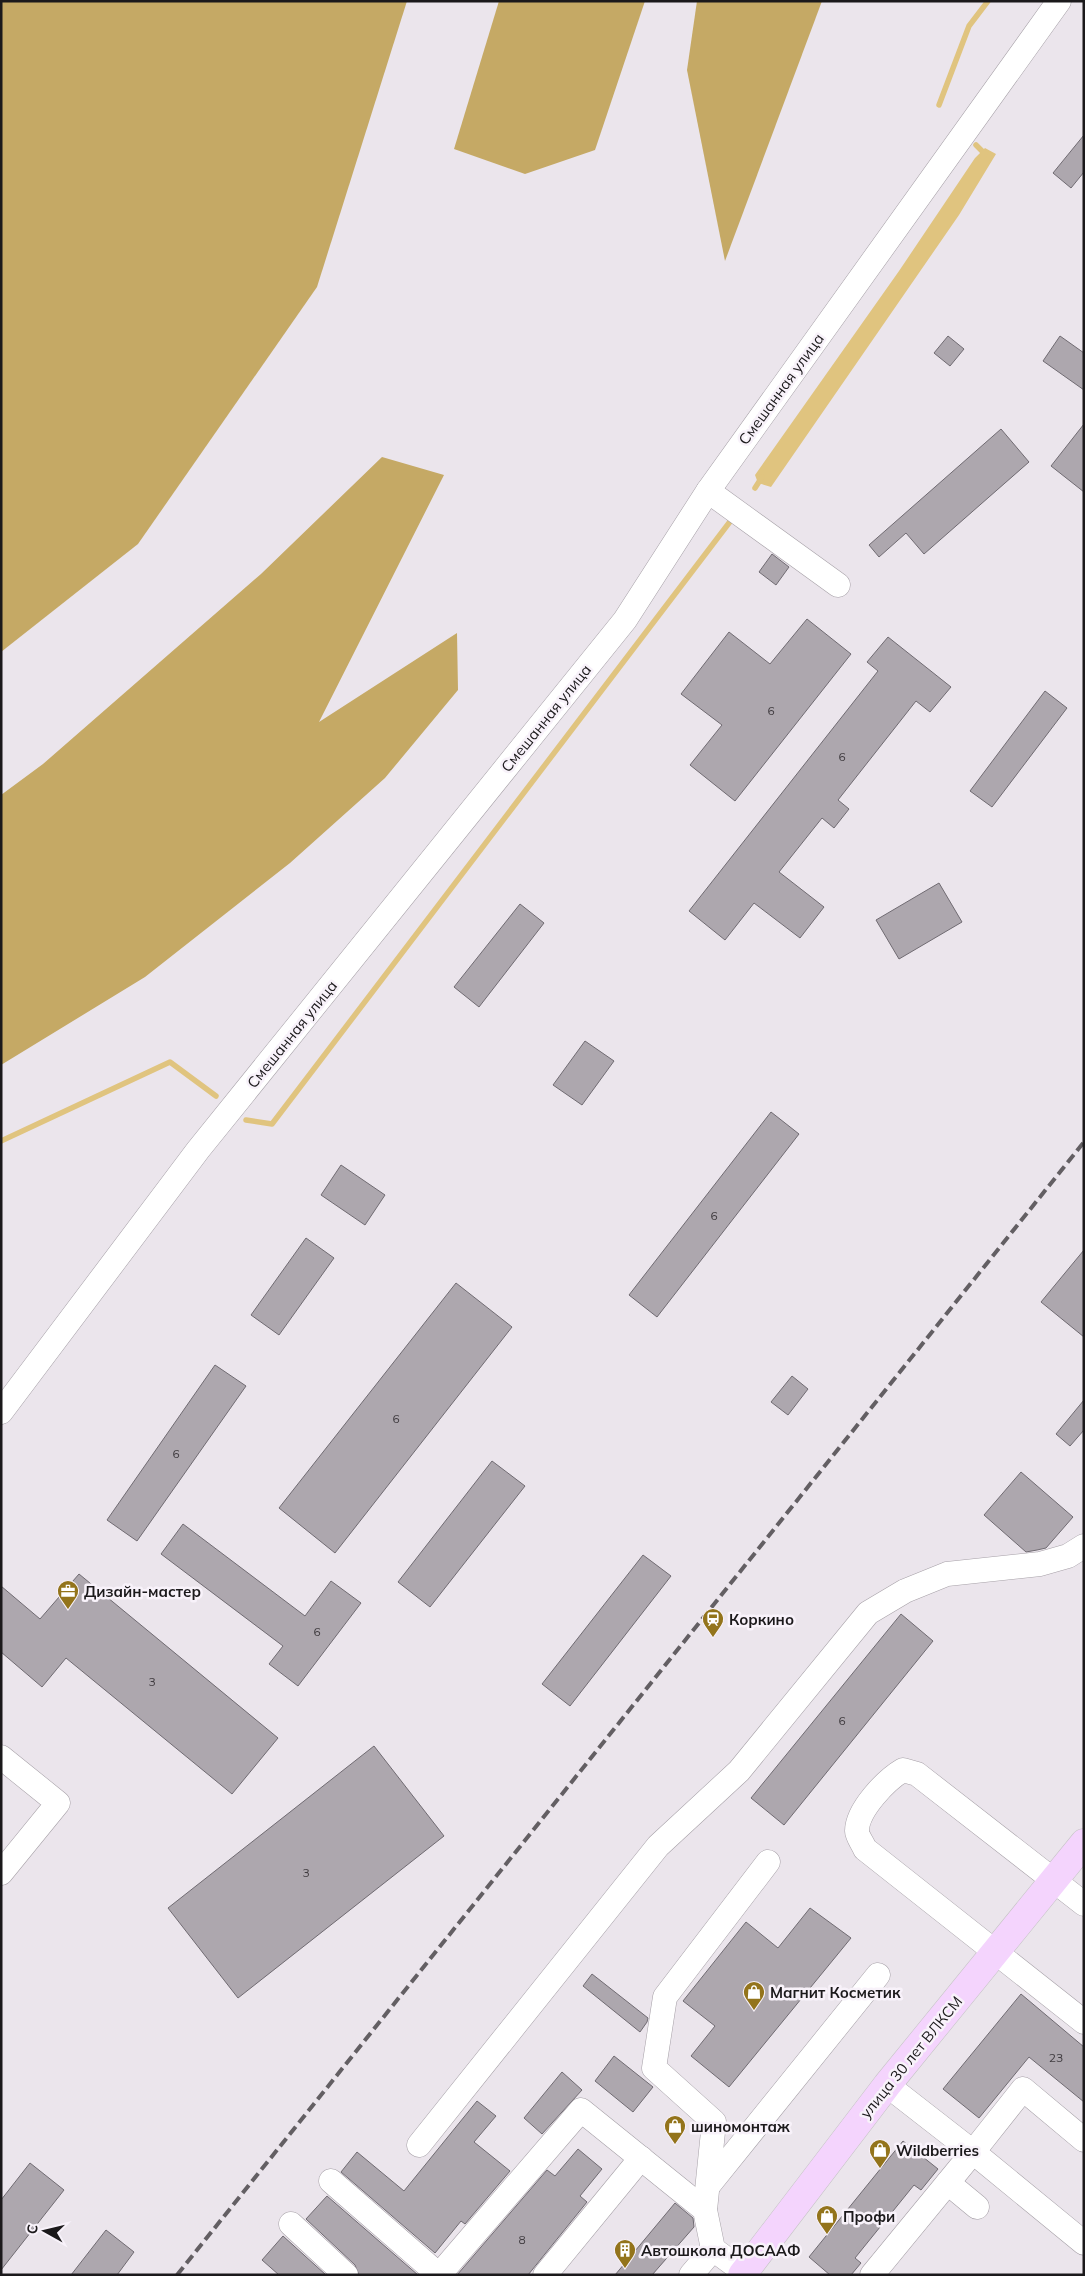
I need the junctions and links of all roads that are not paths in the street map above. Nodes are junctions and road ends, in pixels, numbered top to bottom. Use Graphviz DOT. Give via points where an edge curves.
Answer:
graph roads {
  1 [pos="1059,1"];
  2 [pos="708,492"];
  3 [pos="838,585"];
  4 [pos="1,1412"];
  5 [pos="1084,1546"];
  6 [pos="1,1757"];
  7 [pos="1084,1843"];
  8 [pos="768,1862"];
  9 [pos="1,1872"];
  10 [pos="1054,1880"];
  11 [pos="1084,1904"];
  12 [pos="996,1952"];
  13 [pos="878,1975"];
  14 [pos="1084,2022"];
  15 [pos="887,2085"];
  16 [pos="1084,2140"];
  17 [pos="420,2145"];
  18 [pos="973,2152"];
  19 [pos="641,2158"];
  20 [pos="331,2181"];
  21 [pos="948,2183"];
  22 [pos="708,2186"];
  23 [pos="977,2207"];
  24 [pos="705,2210"];
  25 [pos="291,2224"];
  26 [pos="1084,2243"];
  27 [pos="713,2249"];
  28 [pos="743,2273"];
  29 [pos="346,2275"];
  30 [pos="439,2275"];
  31 [pos="545,2275"];
  32 [pos="690,2275"];
  33 [pos="872,2275"];
  1 -- 2 [label="street, Смешанная улица"];
  2 -- 3 [label="street"];
  2 -- 4 [label="street, Смешанная улица" via="625,620 198,1150"];
  5 -- 17 [label="street" via="1068,1556 1040,1564 947,1574 905,1591 868,1613 739,1772 658,1846"];
  6 -- 9 [label="street" via="58,1803"];
  7 -- 10 [label="main road, улица 30 лет ВЛКСМ"];
  8 -- 22 [label="street" via="665,1997 654,2068 714,2122"];
  10 -- 11 [label="street"];
  10 -- 12 [label="main road, улица 30 лет ВЛКСМ"];
  10 -- 12 [label="street" via="917,1774 903,1770 889,1779 860,1815 857,1832 865,1849"];
  12 -- 14 [label="street"];
  12 -- 15 [label="main road, улица 30 лет ВЛКСМ"];
  13 -- 22 [label="street"];
  15 -- 18 [label="street"];
  15 -- 28 [label="main road, улица 30 лет ВЛКСМ"];
  16 -- 18 [label="street" via="1022,2089"];
  18 -- 21 [label="street"];
  18 -- 26 [label="street"];
  19 -- 24 [label="street"];
  19 -- 30 [label="street" via="581,2110"];
  19 -- 31 [label="street"];
  20 -- 30 [label="street"];
  21 -- 23 [label="street"];
  21 -- 33 [label="street"];
  22 -- 24 [label="street"];
  24 -- 27 [label="street"];
  25 -- 29 [label="street"];
  27 -- 28 [label="street"];
  27 -- 32 [label="street"];
}
